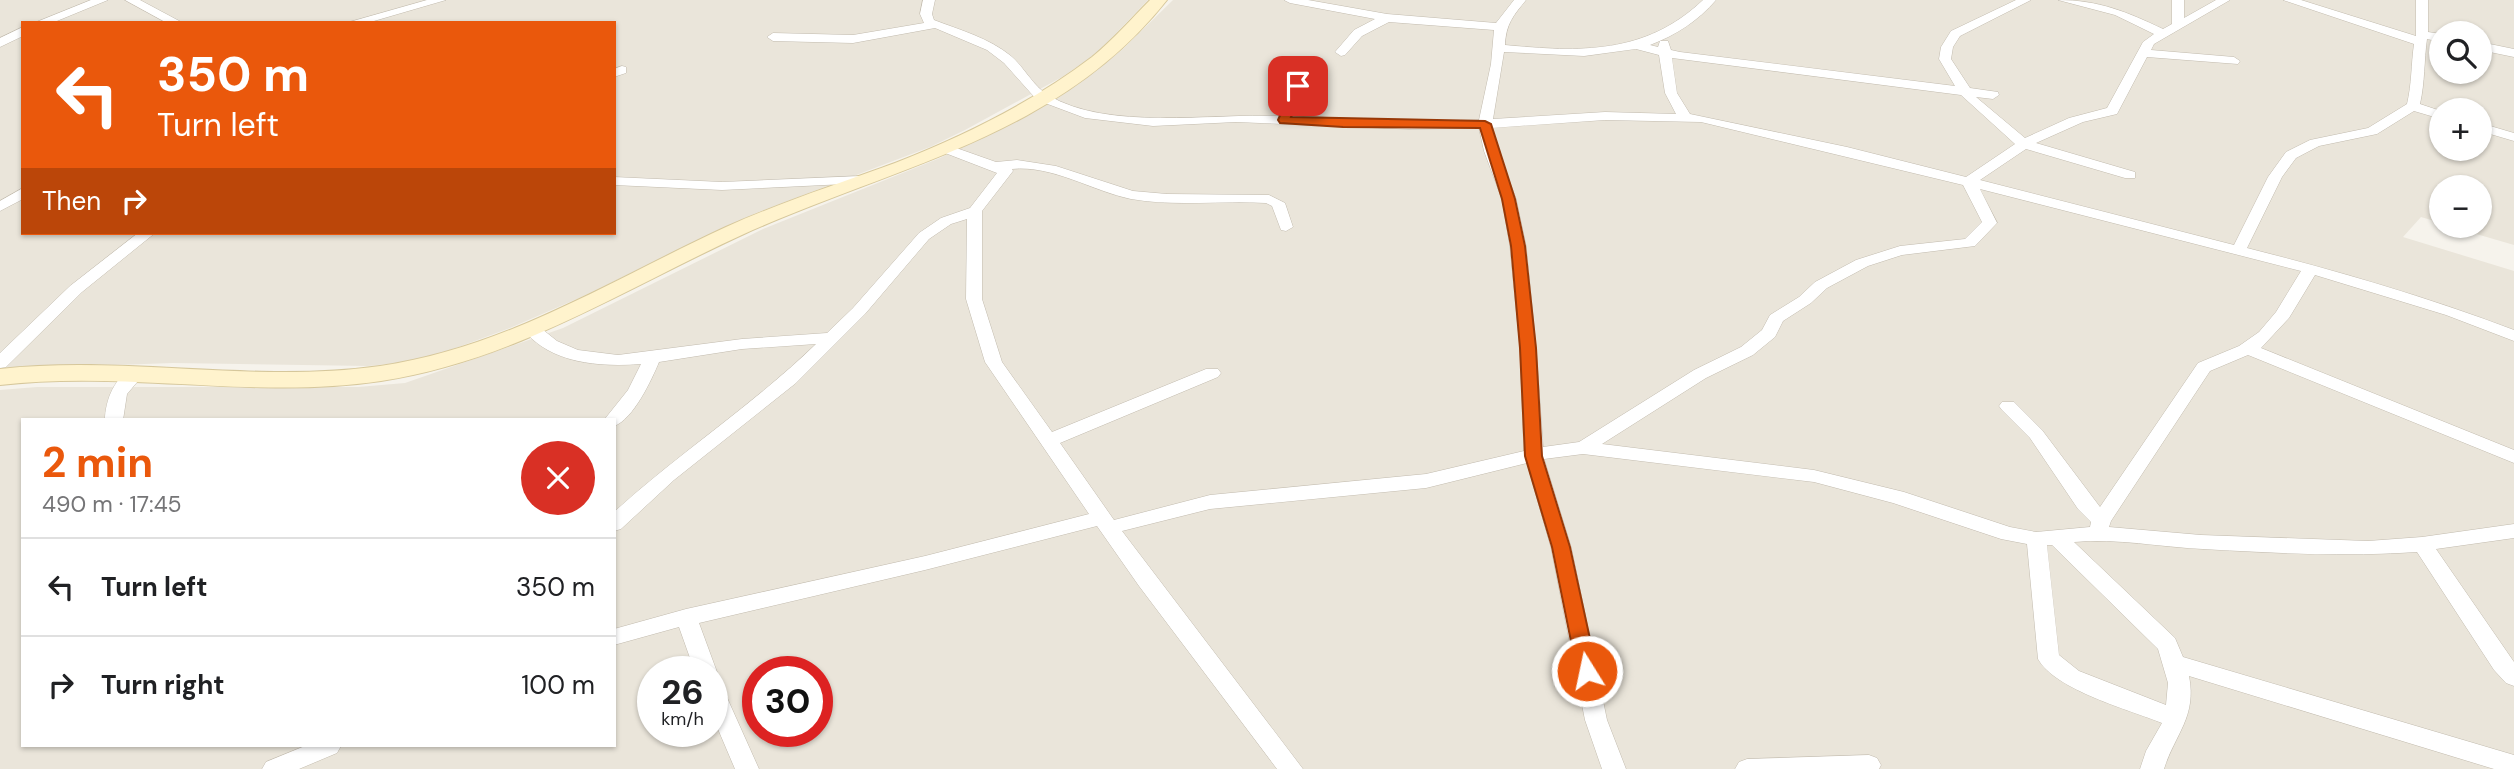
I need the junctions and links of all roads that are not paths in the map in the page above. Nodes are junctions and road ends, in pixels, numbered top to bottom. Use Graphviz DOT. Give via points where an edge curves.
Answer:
graph roads {
  1 [pos="102,0"];
  2 [pos="131,0"];
  3 [pos="440,0"];
  4 [pos="929,0"];
  5 [pos="1159,0"];
  6 [pos="1294,0"];
  7 [pos="1520,0"];
  8 [pos="1710,0"];
  9 [pos="2025,0"];
  10 [pos="2064,0"];
  11 [pos="2178,0"];
  12 [pos="2224,0"];
  13 [pos="2289,0"];
  14 [pos="2422,0"];
  15 [pos="1387,18"];
  16 [pos="45,21"];
  17 [pos="173,21"];
  18 [pos="360,21"];
  19 [pos="934,25"];
  20 [pos="2178,26"];
  21 [pos="1500,27"];
  22 [pos="21,32"];
  23 [pos="2161,33"];
  24 [pos="773,37"];
  25 [pos="1663,37"];
  26 [pos="2421,38"];
  27 [pos="2429,38"];
  28 [pos="0,43"];
  29 [pos="1640,46"];
  30 [pos="1498,48"];
  31 [pos="2492,48"];
  32 [pos="1341,52"];
  33 [pos="1665,52"];
  34 [pos="2144,53"];
  35 [pos="2514,53"];
  36 [pos="2234,61"];
  37 [pos="1306,68"];
  38 [pos="1962,89"];
  39 [pos="1993,95"];
  40 [pos="1042,97"];
  41 [pos="2413,106"];
  42 [pos="2429,111"];
  43 [pos="1685,117"];
  44 [pos="1284,120"];
  45 [pos="1485,124"];
  46 [pos="2492,131"];
  47 [pos="2514,137"];
  48 [pos="2023,144"];
  49 [pos="945,148"];
  50 [pos="998,166"];
  51 [pos="2130,175"];
  52 [pos="861,180"];
  53 [pos="616,181"];
  54 [pos="1969,182"];
  55 [pos="21,193"];
  56 [pos="21,205"];
  57 [pos="0,207"];
  58 [pos="975,211"];
  59 [pos="1286,227"];
  60 [pos="144,235"];
  61 [pos="2238,251"];
  62 [pos="2311,269"];
  63 [pos="531,329"];
  64 [pos="2514,336"];
  65 [pos="831,338"];
  66 [pos="2248,349"];
  67 [pos="652,358"];
  68 [pos="0,363"];
  69 [pos="1212,373"];
  70 [pos="135,374"];
  71 [pos="0,377"];
  72 [pos="2008,406"];
  73 [pos="114,418"];
  74 [pos="615,418"];
  75 [pos="1047,441"];
  76 [pos="1583,448"];
  77 [pos="1534,456"];
  78 [pos="2514,457"];
  79 [pos="616,522"];
  80 [pos="1106,523"];
  81 [pos="2100,527"];
  82 [pos="2514,531"];
  83 [pos="2046,538"];
  84 [pos="2422,544"];
  85 [pos="686,617"];
  86 [pos="616,636"];
  87 [pos="700,656"];
  88 [pos="2175,663"];
  89 [pos="2514,677"];
  90 [pos="2177,719"];
  91 [pos="728,725"];
  92 [pos="327,747"];
  93 [pos="1869,765"];
  94 [pos="2514,765"];
  95 [pos="274,769"];
  96 [pos="747,769"];
  97 [pos="1291,769"];
  98 [pos="1614,769"];
  99 [pos="1748,769"];
  100 [pos="2152,769"];
  1 -- 16 [label="street"];
  2 -- 17 [label="street"];
  3 -- 18 [label="street"];
  4 -- 19 [label="street" via="926,14"];
  5 -- 40 [label="main road" via="1110,51"];
  6 -- 15 [label="street"];
  7 -- 21 [label="street"];
  8 -- 25 [label="street"];
  9 -- 38 [label="street" via="1955,34 1945,59"];
  10 -- 23 [label="street" via="2119,12"];
  11 -- 20 [label="street"];
  12 -- 20 [label="street"];
  13 -- 26 [label="street"];
  14 -- 26 [label="street"];
  15 -- 21 [label="street"];
  15 -- 32 [label="street" via="1358,33"];
  19 -- 24 [label="street" via="831,40"];
  19 -- 40 [label="street" via="1000,53"];
  20 -- 23 [label="street"];
  21 -- 30 [label="street"];
  22 -- 28 [label="street"];
  23 -- 34 [label="street" via="2148,42"];
  25 -- 29 [label="street"];
  25 -- 33 [label="street"];
  26 -- 27 [label="street"];
  26 -- 41 [label="street"];
  29 -- 30 [label="street" via="1563,53"];
  29 -- 33 [label="street"];
  30 -- 45 [label="street"];
  31 -- 35 [label="street"];
  33 -- 38 [label="street"];
  33 -- 43 [label="street" via="1671,93"];
  34 -- 36 [label="street"];
  34 -- 48 [label="street" via="2112,111 2074,120"];
  37 -- 44 [label="street"];
  38 -- 39 [label="street"];
  38 -- 48 [label="street"];
  40 -- 44 [label="street" via="1085,114 1122,120"];
  40 -- 49 [label="main road"];
  41 -- 42 [label="street"];
  41 -- 61 [label="street" via="2372,131 2315,143 2291,155"];
  43 -- 45 [label="street" via="1605,116"];
  43 -- 54 [label="street"];
  44 -- 45 [label="street"];
  45 -- 77 [label="street" via="1518,246"];
  46 -- 47 [label="street"];
  48 -- 51 [label="street"];
  48 -- 54 [label="street"];
  49 -- 50 [label="street"];
  49 -- 52 [label="main road"];
  50 -- 58 [label="street" via="1006,171 1004,176"];
  50 -- 59 [label="street" via="1032,163 1055,167 1091,185 1149,197 1269,199 1278,203"];
  52 -- 53 [label="street" via="722,186"];
  52 -- 63 [label="main road" via="734,231"];
  54 -- 61 [label="street"];
  54 -- 76 [label="street" via="1990,223 1970,243 1900,251 1863,263 1821,285 1776,318 1769,333 1747,351 1669,393"];
  55 -- 57 [label="street"];
  56 -- 57 [label="street"];
  58 -- 65 [label="street" via="946,221 925,236"];
  58 -- 75 [label="street" via="973,289 982,331 994,362"];
  60 -- 68 [label="street" via="76,289"];
  61 -- 62 [label="street"];
  62 -- 64 [label="street" via="2406,296"];
  62 -- 66 [label="street" via="2280,318"];
  63 -- 67 [label="street" via="548,345 588,358 621,362"];
  63 -- 70 [label="main road" via="425,367 377,374"];
  65 -- 67 [label="street"];
  65 -- 79 [label="street" via="790,379 667,475"];
  66 -- 78 [label="street"];
  66 -- 81 [label="street" via="2204,367"];
  67 -- 74 [label="street" via="646,375"];
  69 -- 75 [label="street"];
  70 -- 71 [label="main road"];
  70 -- 73 [label="street" via="121,387"];
  72 -- 81 [label="street" via="2036,434"];
  75 -- 80 [label="street"];
  76 -- 77 [label="street"];
  76 -- 83 [label="street" via="1814,475 2008,534"];
  77 -- 80 [label="street" via="1429,480 1223,500"];
  77 -- 98 [label="street" via="1561,547 1597,720"];
  80 -- 85 [label="street"];
  80 -- 97 [label="street"];
  81 -- 83 [label="street"];
  81 -- 84 [label="street" via="2280,546"];
  82 -- 84 [label="street"];
  83 -- 88 [label="street" via="2167,644"];
  83 -- 90 [label="street" via="2049,659 2071,677"];
  84 -- 89 [label="street"];
  85 -- 86 [label="street"];
  85 -- 87 [label="street"];
  88 -- 90 [label="street"];
  88 -- 94 [label="street"];
  90 -- 100 [label="street"];
  91 -- 96 [label="street"];
  92 -- 95 [label="street"];
  93 -- 99 [label="street"];
}
